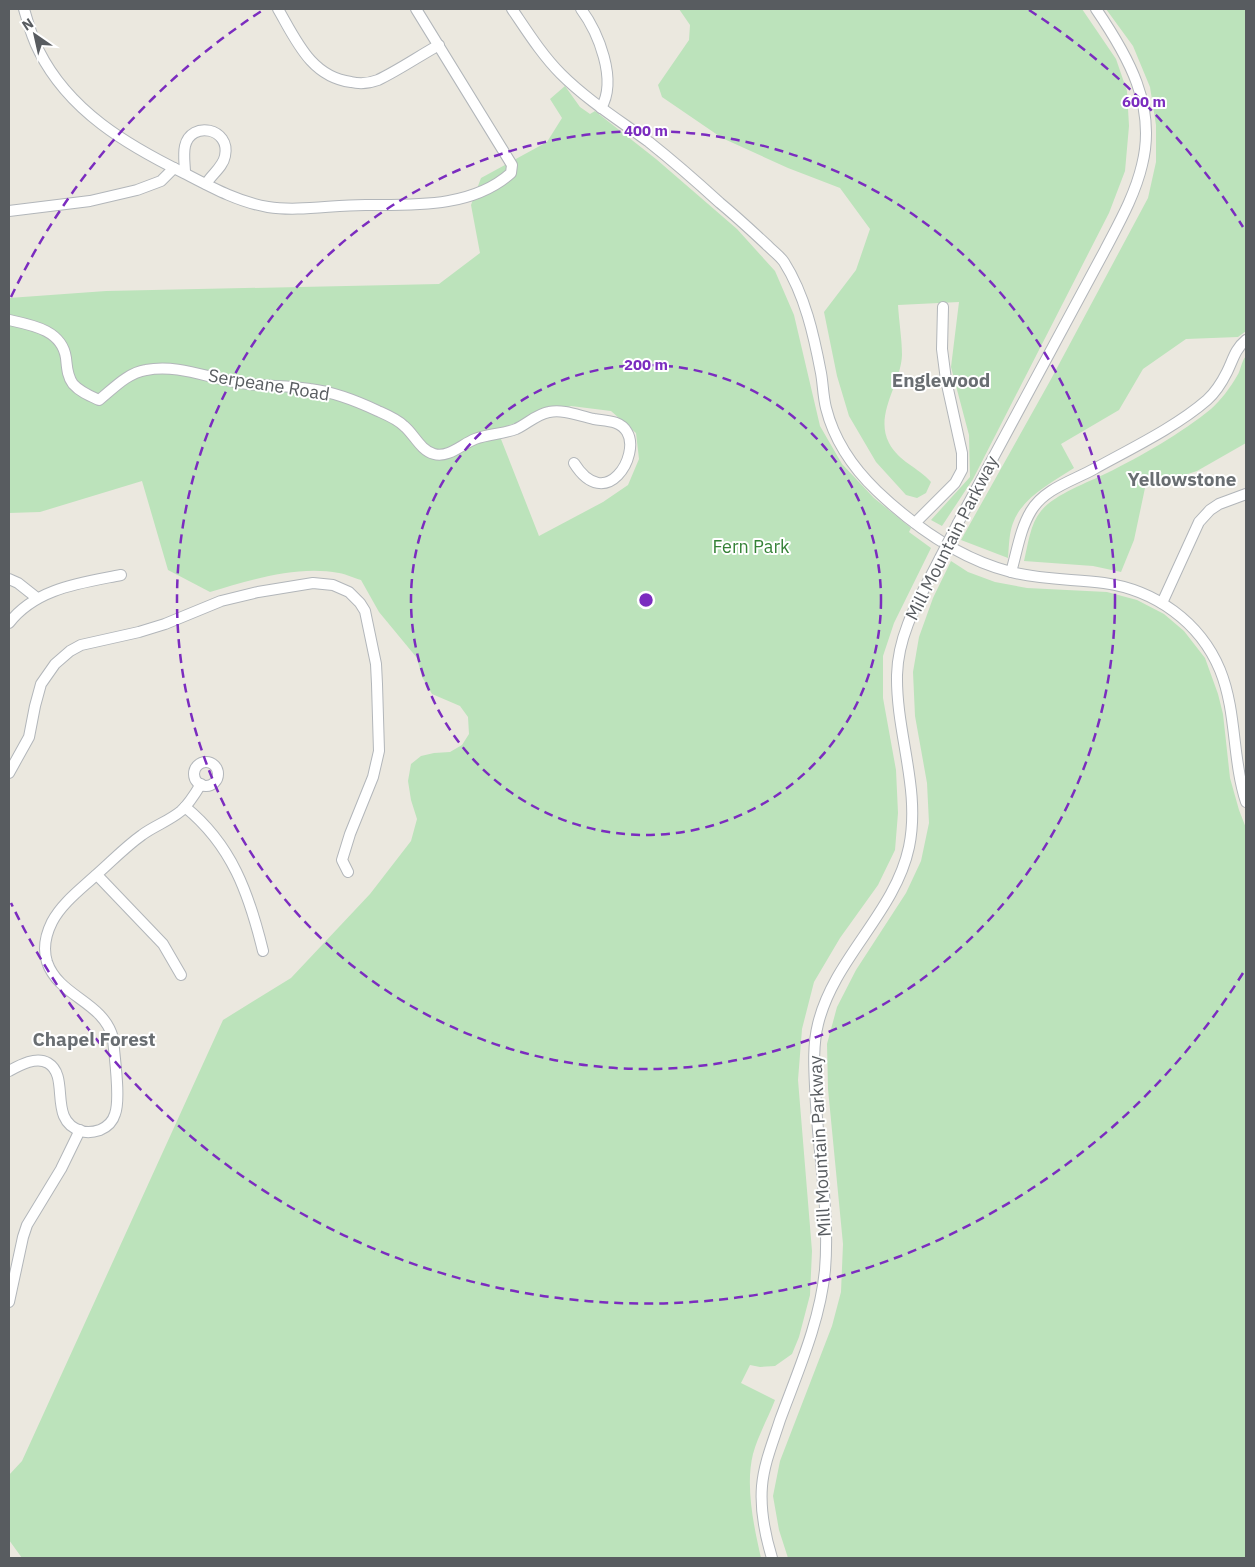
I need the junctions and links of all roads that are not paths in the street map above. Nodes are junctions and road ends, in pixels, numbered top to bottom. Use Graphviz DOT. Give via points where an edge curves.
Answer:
graph roads {
  1 [pos="24,9"];
  2 [pos="278,9"];
  3 [pos="416,9"];
  4 [pos="512,9"];
  5 [pos="1096,9"];
  6 [pos="584,10"];
  7 [pos="439,45"];
  8 [pos="601,108"];
  9 [pos="174,168"];
  10 [pos="185,173"];
  11 [pos="206,184"];
  12 [pos="9,211"];
  13 [pos="943,308"];
  14 [pos="9,320"];
  15 [pos="1246,340"];
  16 [pos="574,463"];
  17 [pos="1246,494"];
  18 [pos="915,523"];
  19 [pos="1011,572"];
  20 [pos="121,574"];
  21 [pos="9,578"];
  22 [pos="37,598"];
  23 [pos="1162,603"];
  24 [pos="9,623"];
  25 [pos="9,774"];
  26 [pos="201,784"];
  27 [pos="1246,802"];
  28 [pos="185,807"];
  29 [pos="348,872"];
  30 [pos="97,875"];
  31 [pos="263,951"];
  32 [pos="181,975"];
  33 [pos="9,1071"];
  34 [pos="80,1130"];
  35 [pos="9,1302"];
  36 [pos="772,1558"];
  1 -- 9 [label="street" via="43,59 75,100 122,140"];
  2 -- 7 [label="street" via="311,62 329,76 346,82 377,80"];
  3 -- 7 [label="street"];
  4 -- 8 [label="street" via="551,63"];
  5 -- 36 [label="street, Mill Mountain Parkway, bridge" via="1126,55 1137,82 1146,124 1142,165 1127,207 1105,250 911,616 899,656 898,696 912,794 912,827 895,885 840,970 823,1007 816,1034 815,1095 825,1267 818,1314 764,1469 762,1512"];
  6 -- 8 [label="street" via="602,47 608,84"];
  7 -- 11 [label="street" via="512,165 511,173 488,188 440,203 295,208 270,207 237,199"];
  8 -- 18 [label="street" via="681,169 784,261 807,310 826,407 840,444 861,474"];
  9 -- 10 [label="street"];
  9 -- 12 [label="street" via="160,181 138,190 90,201"];
  10 -- 11 [label="street"];
  10 -- 11 [label="street" via="188,138 198,131 216,132 226,151 223,163"];
  13 -- 18 [label="street" via="942,350 961,446 962,470 955,483"];
  14 -- 16 [label="street, Serpeane Road" via="53,335 63,349 74,384 99,400 126,378 156,368 237,383 308,388 343,397 393,418 427,450 440,455 477,438 514,429 547,412 616,422 626,431 630,442 626,461 610,482 592,482"];
  15 -- 19 [label="street" via="1238,348 1216,390 1192,412 1054,489 1038,502 1026,521"];
  17 -- 23 [label="street" via="1219,504 1199,522"];
  18 -- 19 [label="street" via="977,560"];
  19 -- 23 [label="street" via="1118,585"];
  20 -- 22 [label="street" via="61,588"];
  21 -- 22 [label="street"];
  22 -- 24 [label="street" via="16,613"];
  23 -- 27 [label="street" via="1182,617 1206,644 1220,670 1230,705"];
  25 -- 29 [label="street" via="29,737 41,684 70,650 157,626 221,601 258,592 313,583 341,587 356,598 366,616 376,664 379,751 373,777 342,860"];
  26 -- 28 [label="street"];
  28 -- 30 [label="street" via="141,836"];
  28 -- 31 [label="street" via="214,835 235,867"];
  30 -- 32 [label="street" via="163,944"];
  30 -- 34 [label="street" via="58,912 45,944 51,971 66,988 101,1014 113,1038 117,1092 115,1114 101,1130"];
  33 -- 34 [label="street" via="34,1061 44,1061 54,1068 58,1076 62,1112 72,1126"];
  34 -- 35 [label="street" via="27,1225"];
}
